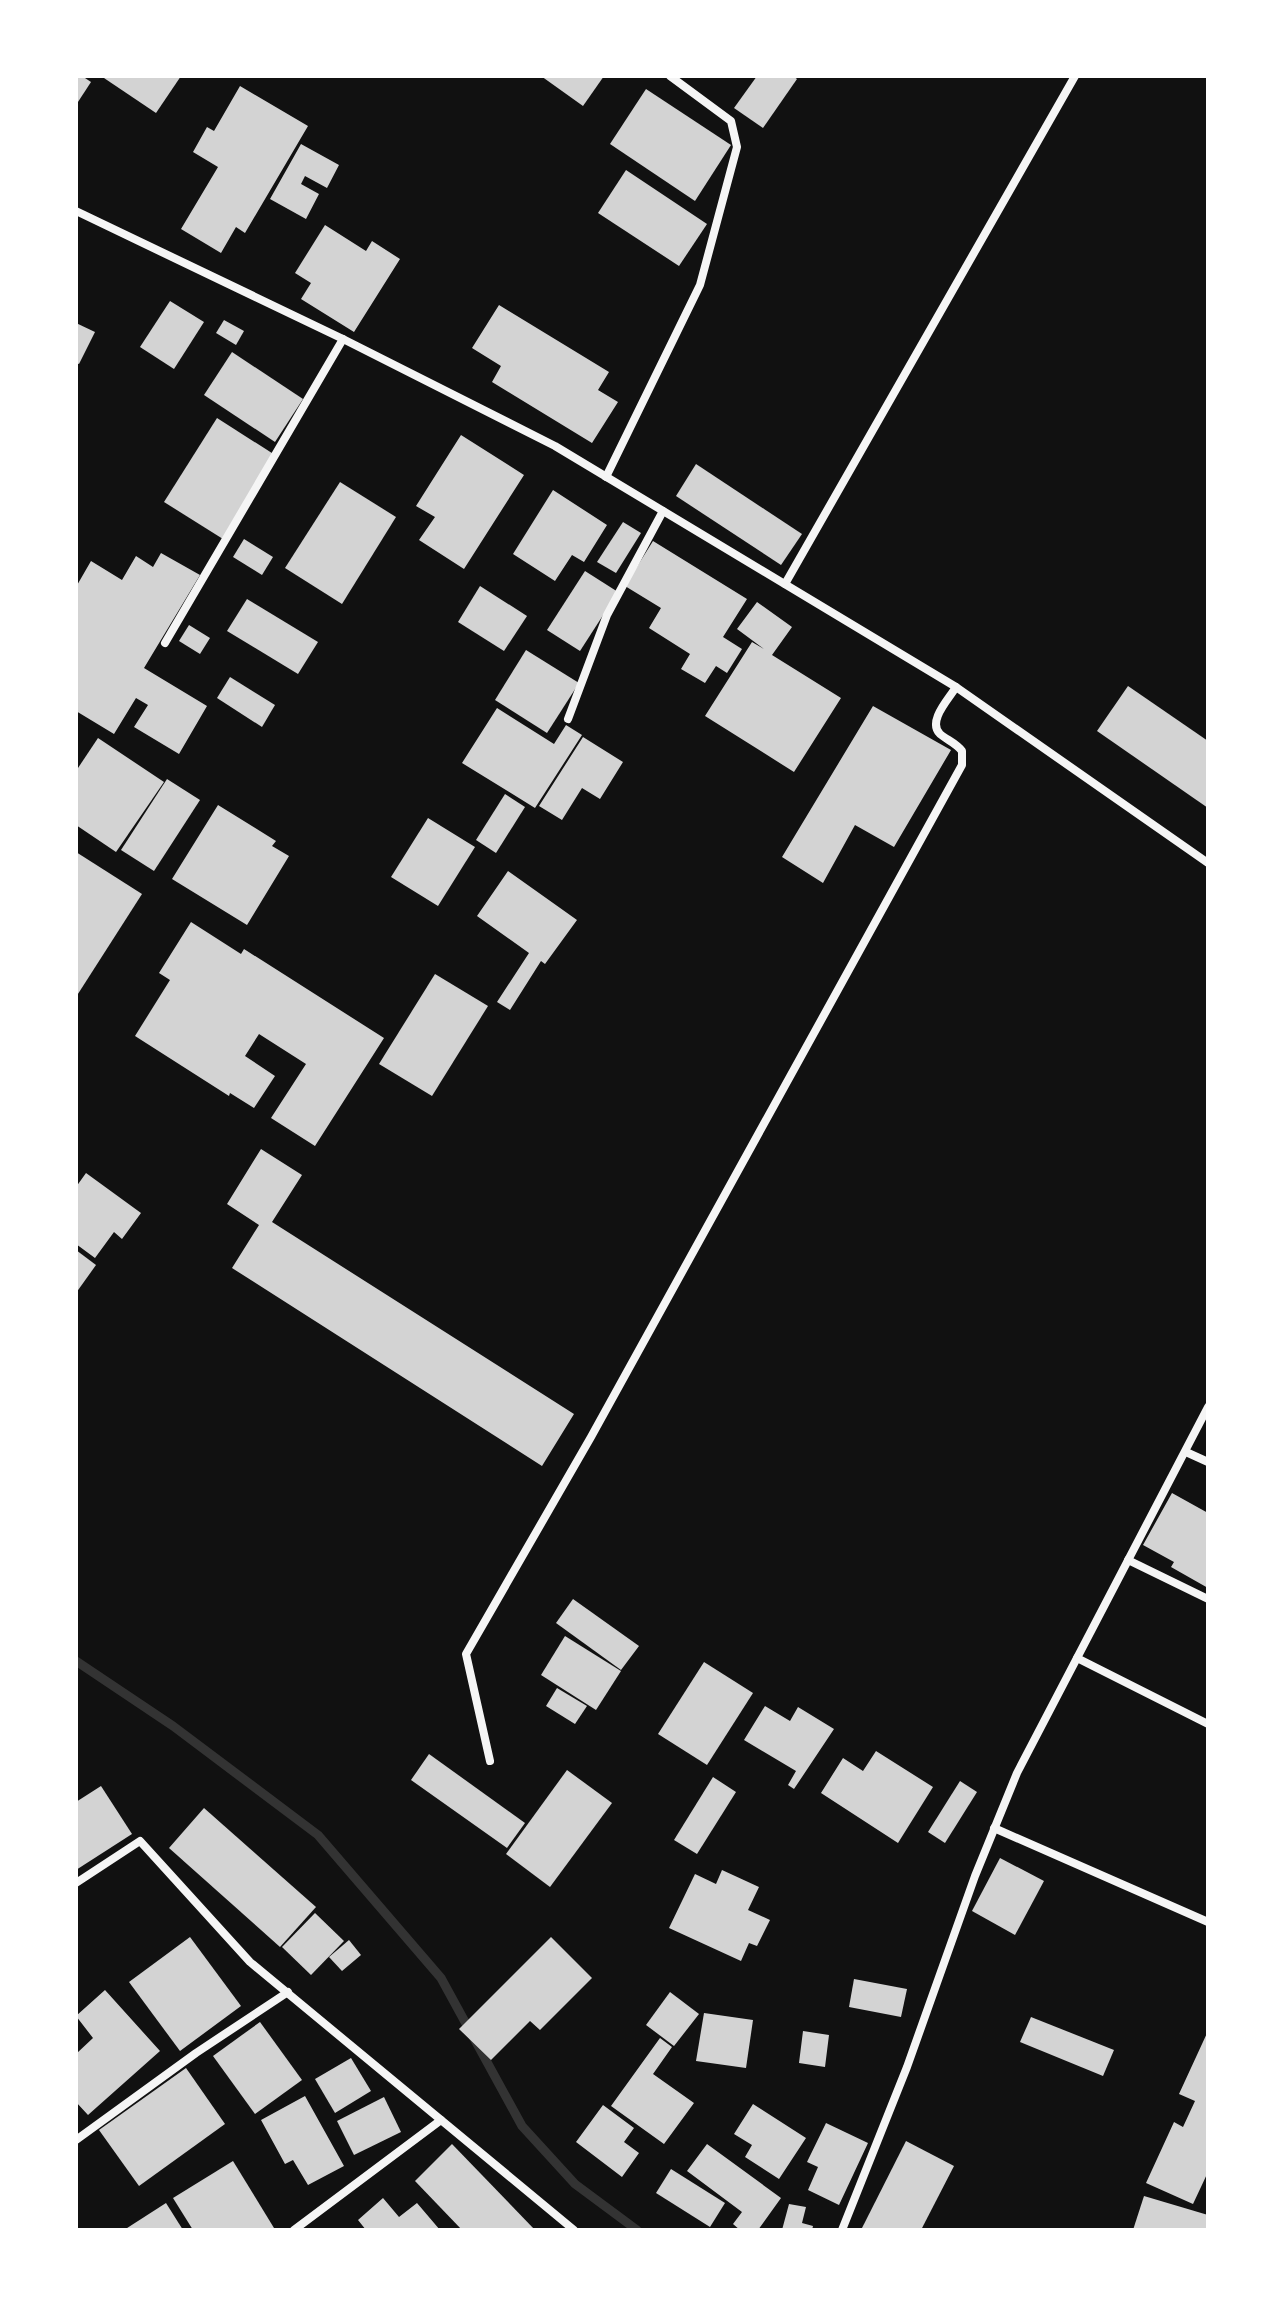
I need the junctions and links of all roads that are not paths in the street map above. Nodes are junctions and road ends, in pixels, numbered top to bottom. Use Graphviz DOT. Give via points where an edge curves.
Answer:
graph roads {
  1 [pos="670,76"];
  2 [pos="1075,76"];
  3 [pos="76,211"];
  4 [pos="343,339"];
  5 [pos="606,477"];
  6 [pos="663,511"];
  7 [pos="785,584"];
  8 [pos="165,643"];
  9 [pos="956,687"];
  10 [pos="568,719"];
  11 [pos="1208,863"];
  12 [pos="1208,1407"];
  13 [pos="1186,1452"];
  14 [pos="1208,1462"];
  15 [pos="1128,1560"];
  16 [pos="1208,1599"];
  17 [pos="1077,1658"];
  18 [pos="1208,1724"];
  19 [pos="490,1761"];
  20 [pos="994,1828"];
  21 [pos="76,1883"];
  22 [pos="1208,1922"];
  23 [pos="288,1992"];
  24 [pos="441,2120"];
  25 [pos="76,2140"];
  26 [pos="294,2230"];
  27 [pos="574,2230"];
  28 [pos="842,2230"];
  1 -- 5 [label="street" via="731,121 737,147 700,285"];
  2 -- 7 [label="street"];
  3 -- 4 [label="street"];
  4 -- 5 [label="street"];
  4 -- 8 [label="street"];
  5 -- 6 [label="street"];
  6 -- 7 [label="street"];
  6 -- 10 [label="street" via="607,615"];
  7 -- 9 [label="street"];
  9 -- 11 [label="street"];
  9 -- 19 [label="street" via="935,725 962,751 962,765 466,1654"];
  12 -- 13 [label="street"];
  13 -- 14 [label="street"];
  13 -- 15 [label="street"];
  15 -- 16 [label="street"];
  15 -- 17 [label="street"];
  17 -- 18 [label="street"];
  17 -- 20 [label="street"];
  20 -- 22 [label="street"];
  20 -- 28 [label="street"];
  21 -- 23 [label="street" via="140,1841 250,1962"];
  23 -- 24 [label="street"];
  23 -- 25 [label="street"];
  24 -- 26 [label="street"];
  24 -- 27 [label="street"];
}
